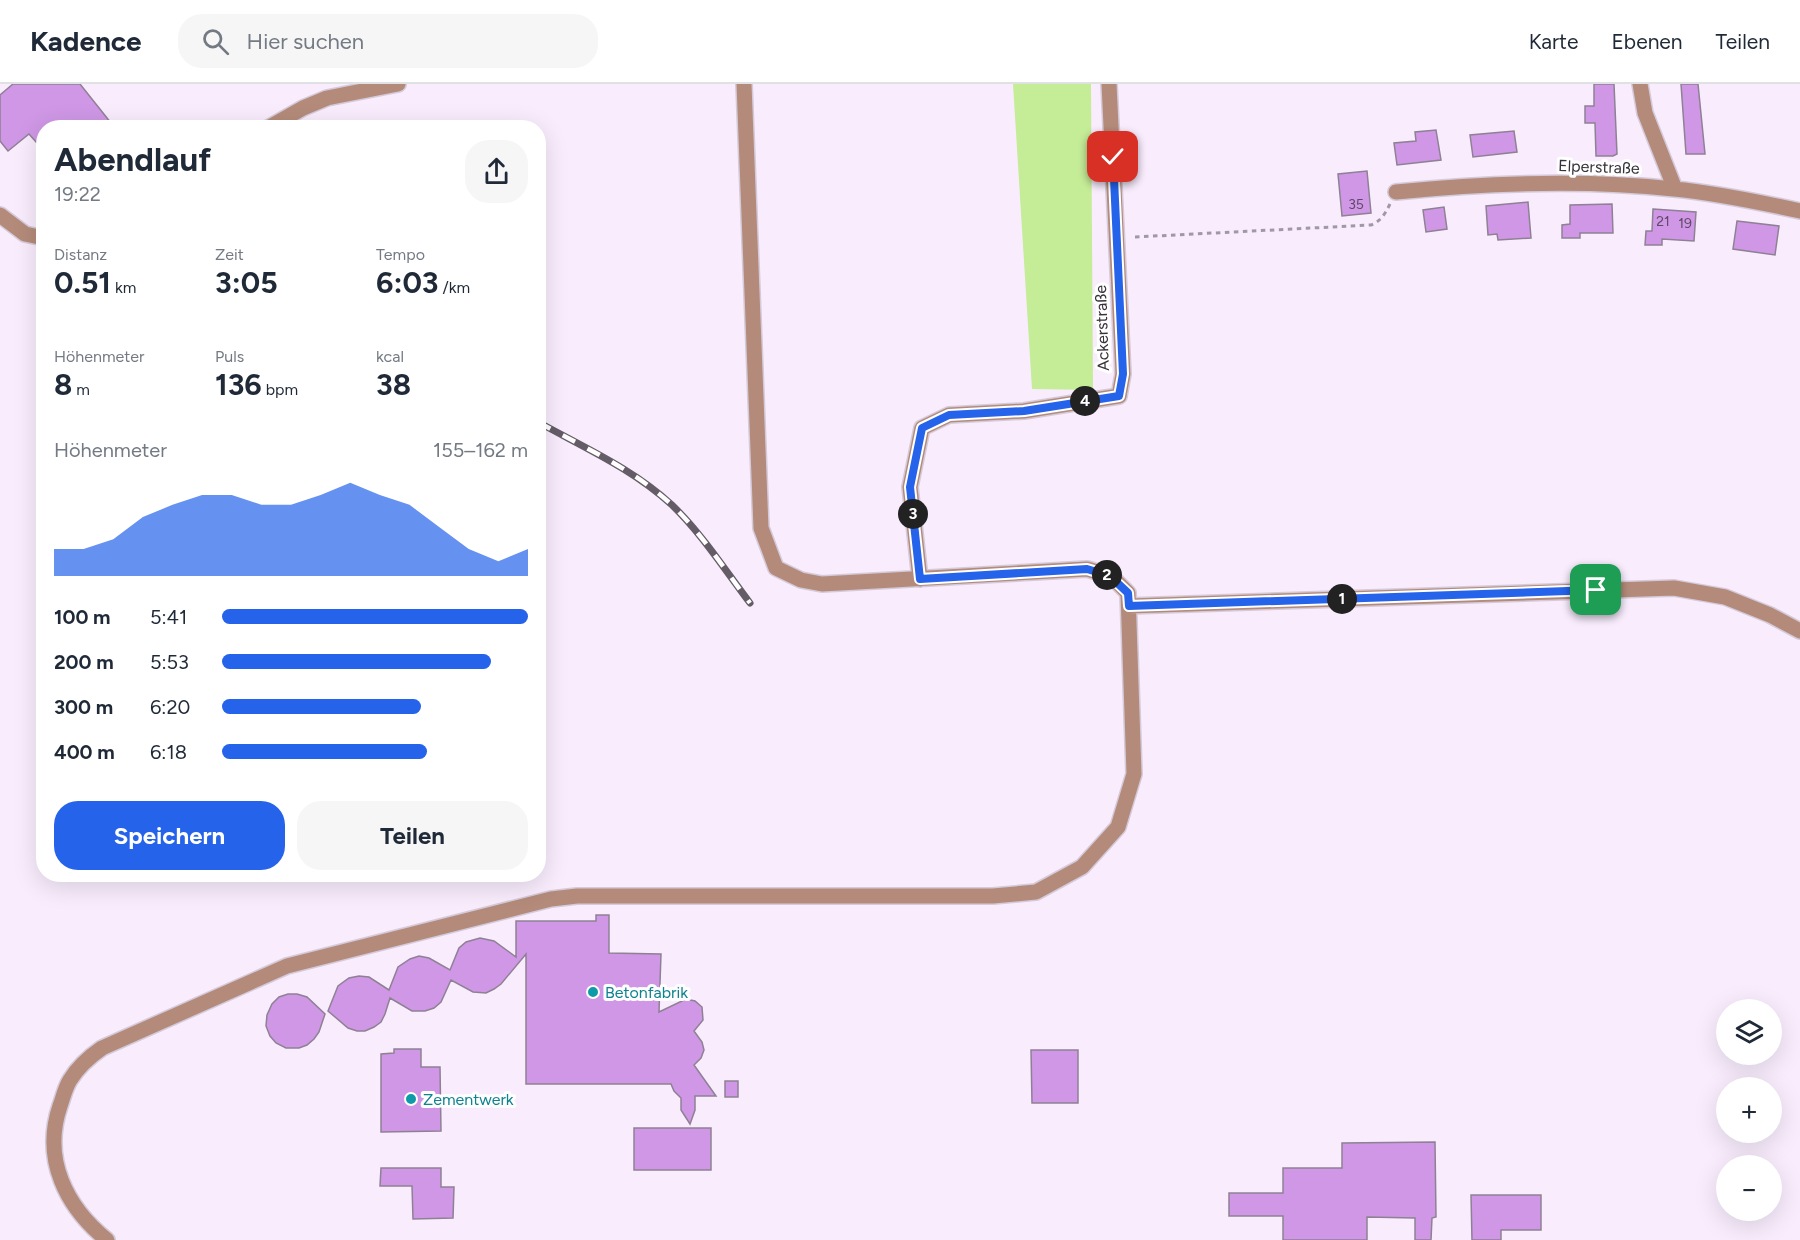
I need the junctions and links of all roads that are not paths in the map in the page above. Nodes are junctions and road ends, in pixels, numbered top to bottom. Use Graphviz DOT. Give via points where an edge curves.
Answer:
graph roads {
  1 [pos="398,84"];
  2 [pos="744,84"];
  3 [pos="1110,84"];
  4 [pos="1640,84"];
  5 [pos="282,120"];
  6 [pos="1675,189"];
  7 [pos="1396,192"];
  8 [pos="1800,211"];
  9 [pos="2,220"];
  10 [pos="36,236"];
  11 [pos="920,579"];
  12 [pos="1129,606"];
  13 [pos="1800,631"];
  14 [pos="107,1240"];
  1 -- 5 [label="street" via="327,98"];
  2 -- 11 [label="street" via="760,528 776,568 801,580 822,584"];
  3 -- 11 [label="street, Ackerstraße" via="1123,374 1119,396 1024,411 949,415 922,428 910,487"];
  4 -- 6 [label="street" via="1645,112"];
  6 -- 7 [label="street, Elperstraße" via="1548,183"];
  6 -- 8 [label="street, Elperstraße"];
  9 -- 10 [label="street"];
  11 -- 12 [label="street" via="1087,569 1110,576 1128,593"];
  12 -- 13 [label="street" via="1674,588 1725,597"];
  12 -- 14 [label="street" via="1134,774 1118,827 1082,867 1036,892 993,896 551,899 287,966 102,1047 68,1082 57,1114 53,1144 56,1166 76,1209"];
}
